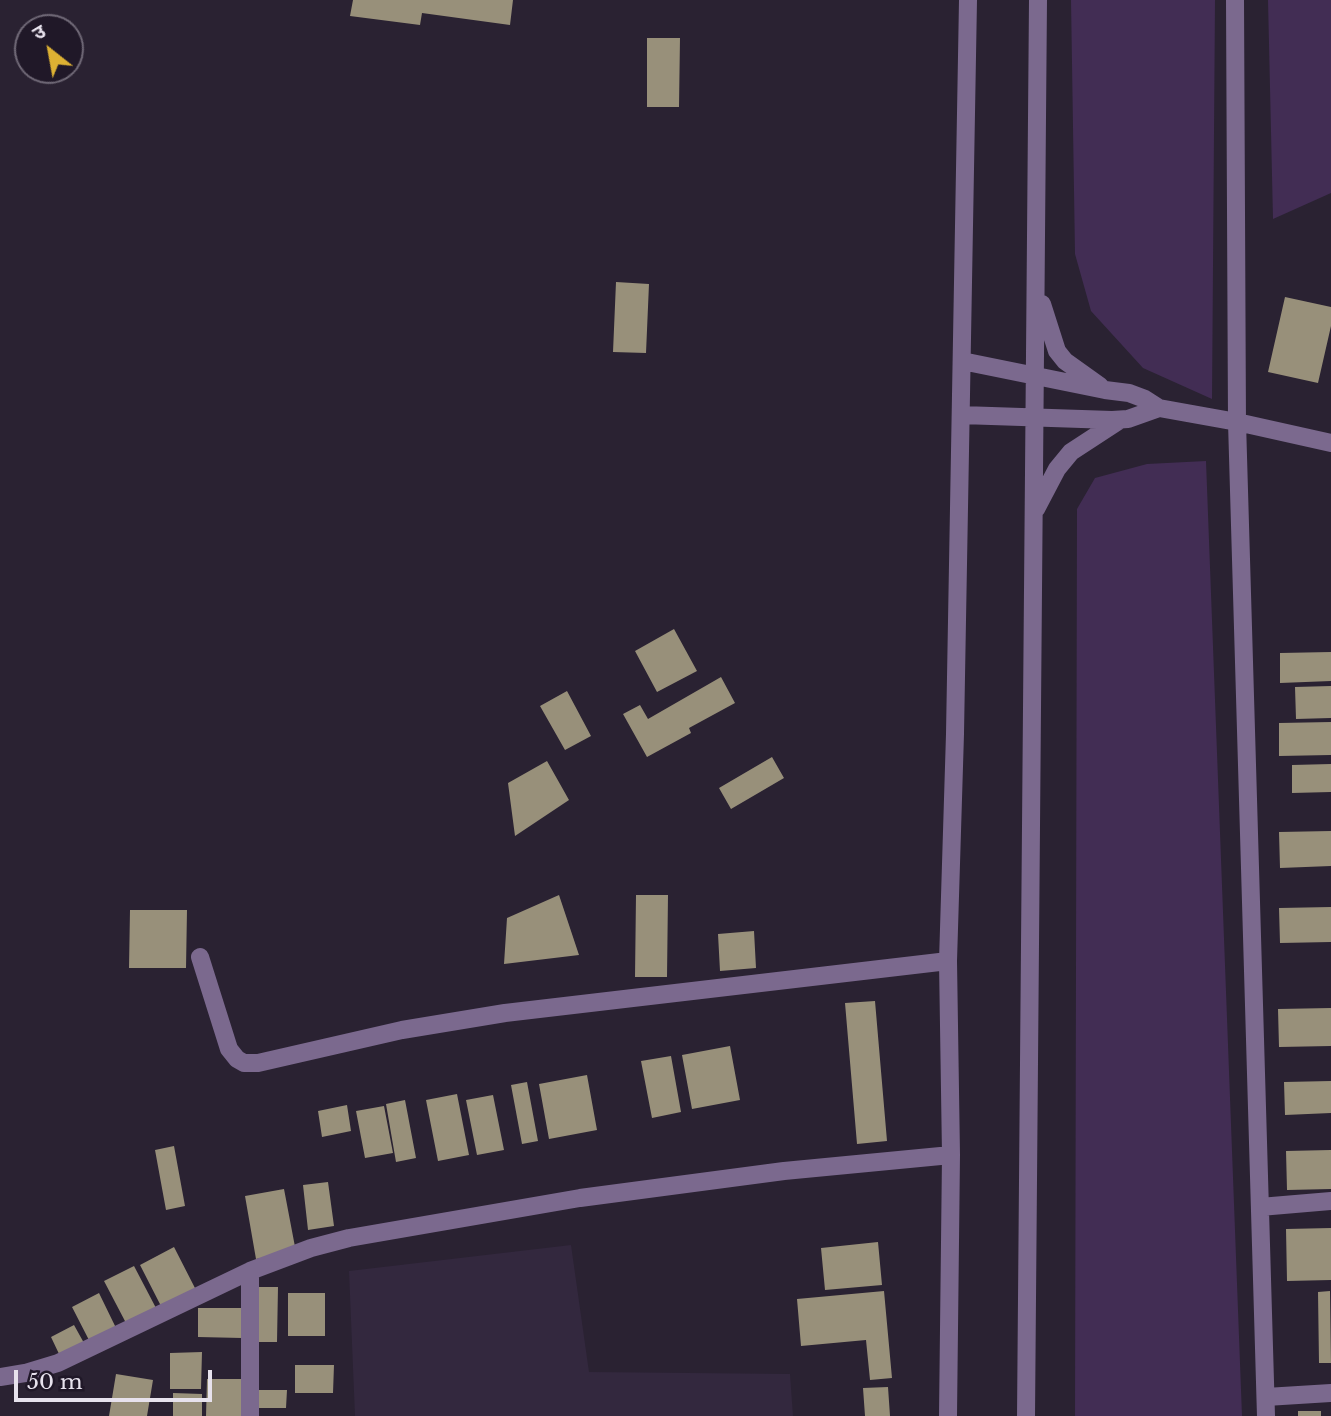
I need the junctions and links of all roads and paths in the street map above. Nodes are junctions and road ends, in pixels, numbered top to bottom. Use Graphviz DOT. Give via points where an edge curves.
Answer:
graph roads {
  1 [pos="968,0"];
  2 [pos="1038,0"];
  3 [pos="1235,0"];
  4 [pos="1037,288"];
  5 [pos="962,361"];
  6 [pos="1034,375"];
  7 [pos="1105,390"];
  8 [pos="1159,408"];
  9 [pos="961,415"];
  10 [pos="1035,418"];
  11 [pos="1120,420"];
  12 [pos="1237,422"];
  13 [pos="1331,443"];
  14 [pos="1034,512"];
  15 [pos="200,957"];
  16 [pos="948,961"];
  17 [pos="951,1155"];
  18 [pos="1331,1201"];
  19 [pos="1260,1207"];
  20 [pos="250,1270"];
  21 [pos="0,1377"];
  22 [pos="1331,1394"];
  23 [pos="1266,1397"];
  24 [pos="250,1416"];
  25 [pos="948,1416"];
  26 [pos="1026,1416"];
  27 [pos="1266,1416"];
  1 -- 5 [label="street"];
  2 -- 4 [label="street"];
  3 -- 12 [label="street"];
  4 -- 6 [label="street"];
  4 -- 7 [label="street" via="1057,351"];
  5 -- 6 [label="street"];
  5 -- 9 [label="street"];
  6 -- 7 [label="street"];
  6 -- 10 [label="street"];
  7 -- 8 [label="street" via="1138,396"];
  8 -- 11 [label="street"];
  8 -- 12 [label="street"];
  9 -- 10 [label="street"];
  9 -- 16 [label="street"];
  10 -- 11 [label="street"];
  10 -- 14 [label="street"];
  11 -- 14 [label="street" via="1071,452"];
  12 -- 13 [label="street"];
  12 -- 19 [label="street"];
  14 -- 26 [label="street"];
  15 -- 16 [label="street" via="229,1049 244,1063 505,1013"];
  16 -- 17 [label="street"];
  17 -- 20 [label="street" via="784,1171 525,1207 349,1238"];
  17 -- 25 [label="street"];
  18 -- 19 [label="street"];
  19 -- 23 [label="street"];
  20 -- 21 [label="street" via="58,1363"];
  20 -- 24 [label="street"];
  22 -- 23 [label="street"];
  23 -- 27 [label="street"];
}
